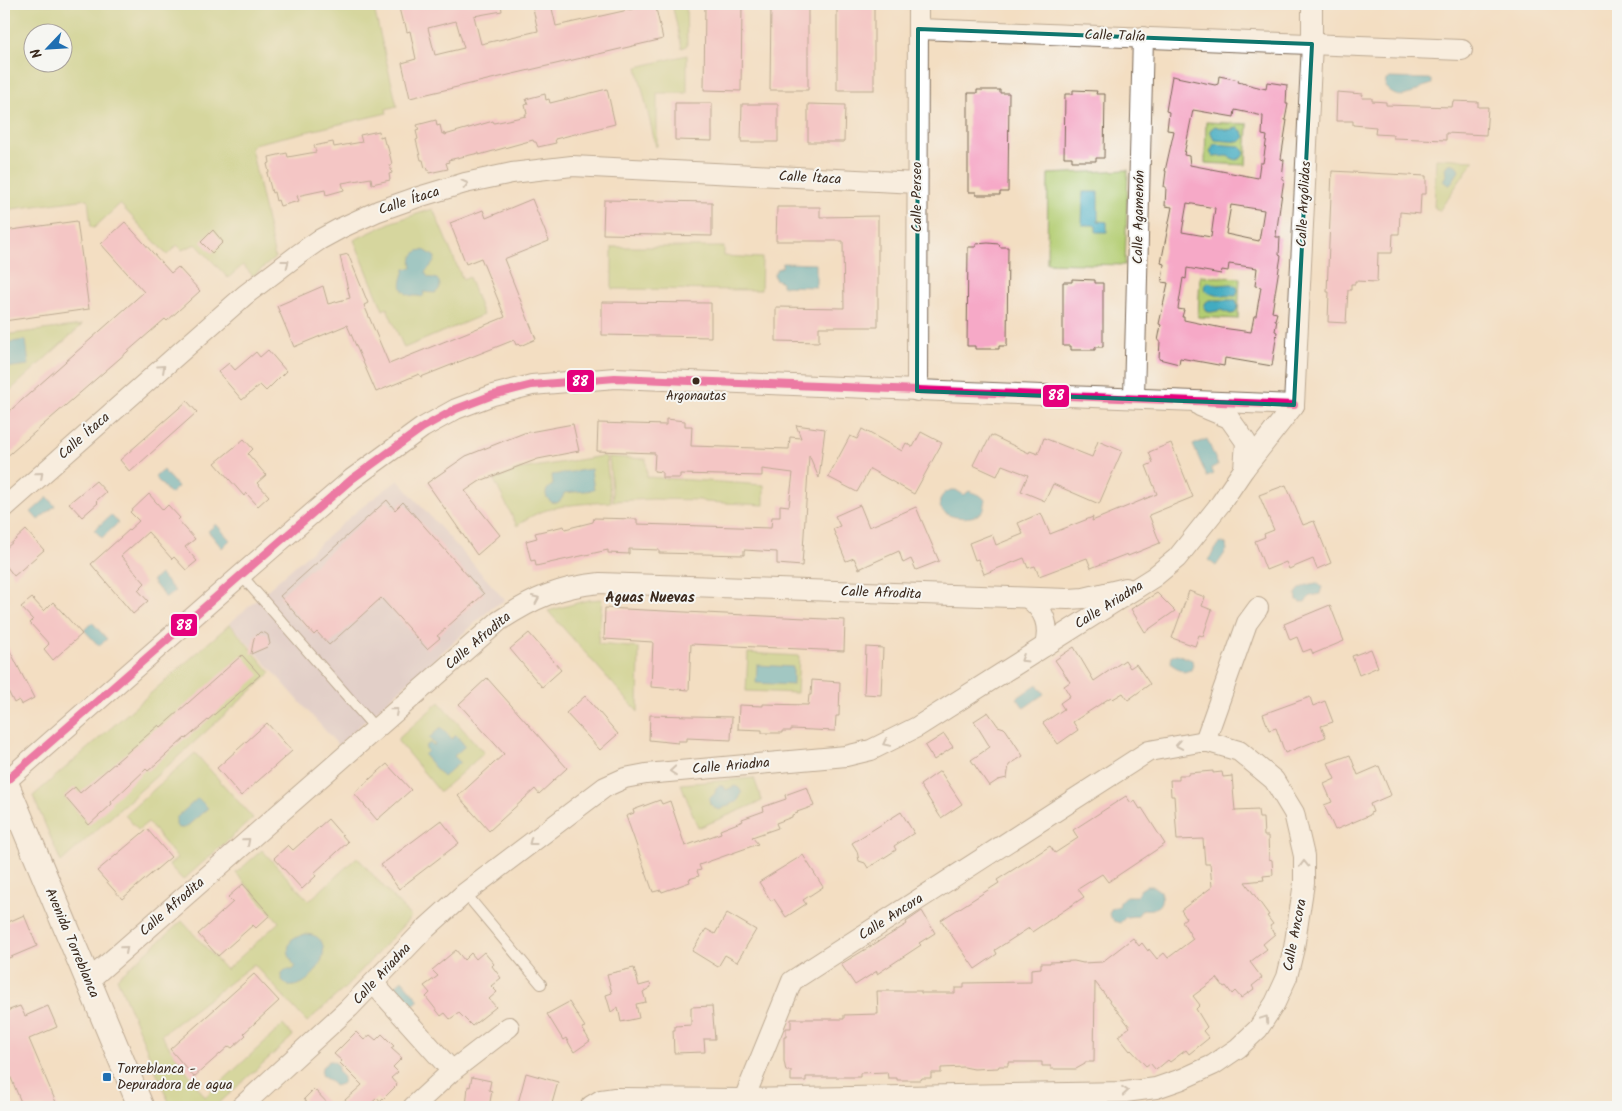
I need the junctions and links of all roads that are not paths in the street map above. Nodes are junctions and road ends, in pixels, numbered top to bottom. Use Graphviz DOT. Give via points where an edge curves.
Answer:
graph roads {
  1 [pos="918,4"];
  2 [pos="1312,4"];
  3 [pos="918,29"];
  4 [pos="1143,37"];
  5 [pos="1312,44"];
  6 [pos="1462,50"];
  7 [pos="917,183"];
  8 [pos="917,391"];
  9 [pos="1134,397"];
  10 [pos="1189,401"];
  11 [pos="1294,405"];
  12 [pos="1244,469"];
  13 [pos="4,508"];
  14 [pos="240,575"];
  15 [pos="1154,577"];
  16 [pos="1028,598"];
  17 [pos="1258,608"];
  18 [pos="1045,646"];
  19 [pos="376,728"];
  20 [pos="1205,741"];
  21 [pos="4,781"];
  22 [pos="466,893"];
  23 [pos="88,981"];
  24 [pos="374,984"];
  25 [pos="541,984"];
  26 [pos="509,1027"];
  27 [pos="452,1071"];
  28 [pos="876,1102"];
  29 [pos="743,1103"];
  30 [pos="591,1106"];
  31 [pos="141,1107"];
  32 [pos="243,1107"];
  33 [pos="413,1107"];
  1 -- 3 [label="street, Calle Perseo"];
  2 -- 5 [label="street, Calle Argólidas"];
  3 -- 4 [label="street, Calle Talía"];
  3 -- 7 [label="street, Calle Perseo"];
  4 -- 5 [label="street, Calle Talía"];
  4 -- 9 [label="street, Calle Agamenón"];
  5 -- 6 [label="street, Calle Talía"];
  5 -- 11 [label="street, Calle Argólidas"];
  7 -- 8 [label="street, Calle Perseo"];
  13 -- 7 [label="street, Calle Ítaca, one-way" via="273,273 319,240 387,207 465,183 512,173 572,166"];
  8 -- 9 [label="street"];
  8 -- 14 [label="street" via="615,378 532,385 494,395 456,409 422,428 352,479"];
  9 -- 10 [label="street"];
  10 -- 11 [label="street"];
  10 -- 12 [label="street, Calle Ariadna" via="1229,418 1246,442"];
  11 -- 12 [label="street, Calle Ariadna"];
  12 -- 15 [label="street, Calle Ariadna" via="1177,558"];
  14 -- 19 [label="lane"];
  14 -- 21 [label="street"];
  15 -- 16 [label="street, Calle Afrodita" via="1131,587 1084,598"];
  15 -- 18 [label="street, Calle Ariadna"];
  16 -- 18 [label="street" via="1043,613 1047,624"];
  19 -- 16 [label="street, Calle Afrodita, one-way" via="499,621 529,602 564,588 600,583"];
  17 -- 20 [label="street" via="1248,623"];
  18 -- 22 [label="street, Calle Ariadna, one-way" via="916,727 871,750 846,756 646,774 616,782 594,795"];
  23 -- 19 [label="street, Calle Afrodita, one-way"];
  28 -- 20 [label="street, Calle Ancora, one-way" via="1156,1088 1213,1065 1258,1029 1287,977 1304,883 1304,856 1294,813 1274,780 1239,751"];
  20 -- 29 [label="street, Calle Ancora, one-way" via="1149,751 792,981"];
  21 -- 23 [label="street, Avenida Torreblanca"];
  22 -- 24 [label="street, Calle Ariadna" via="423,931"];
  22 -- 25 [label="lane"];
  23 -- 31 [label="street, Avenida Torreblanca"];
  24 -- 27 [label="street"];
  24 -- 32 [label="street, Calle Ariadna"];
  26 -- 27 [label="street"];
  27 -- 33 [label="street"];
  28 -- 29 [label="street, Calle Ancora"];
  29 -- 30 [label="street, Calle Ancora" via="615,1098"];
}
